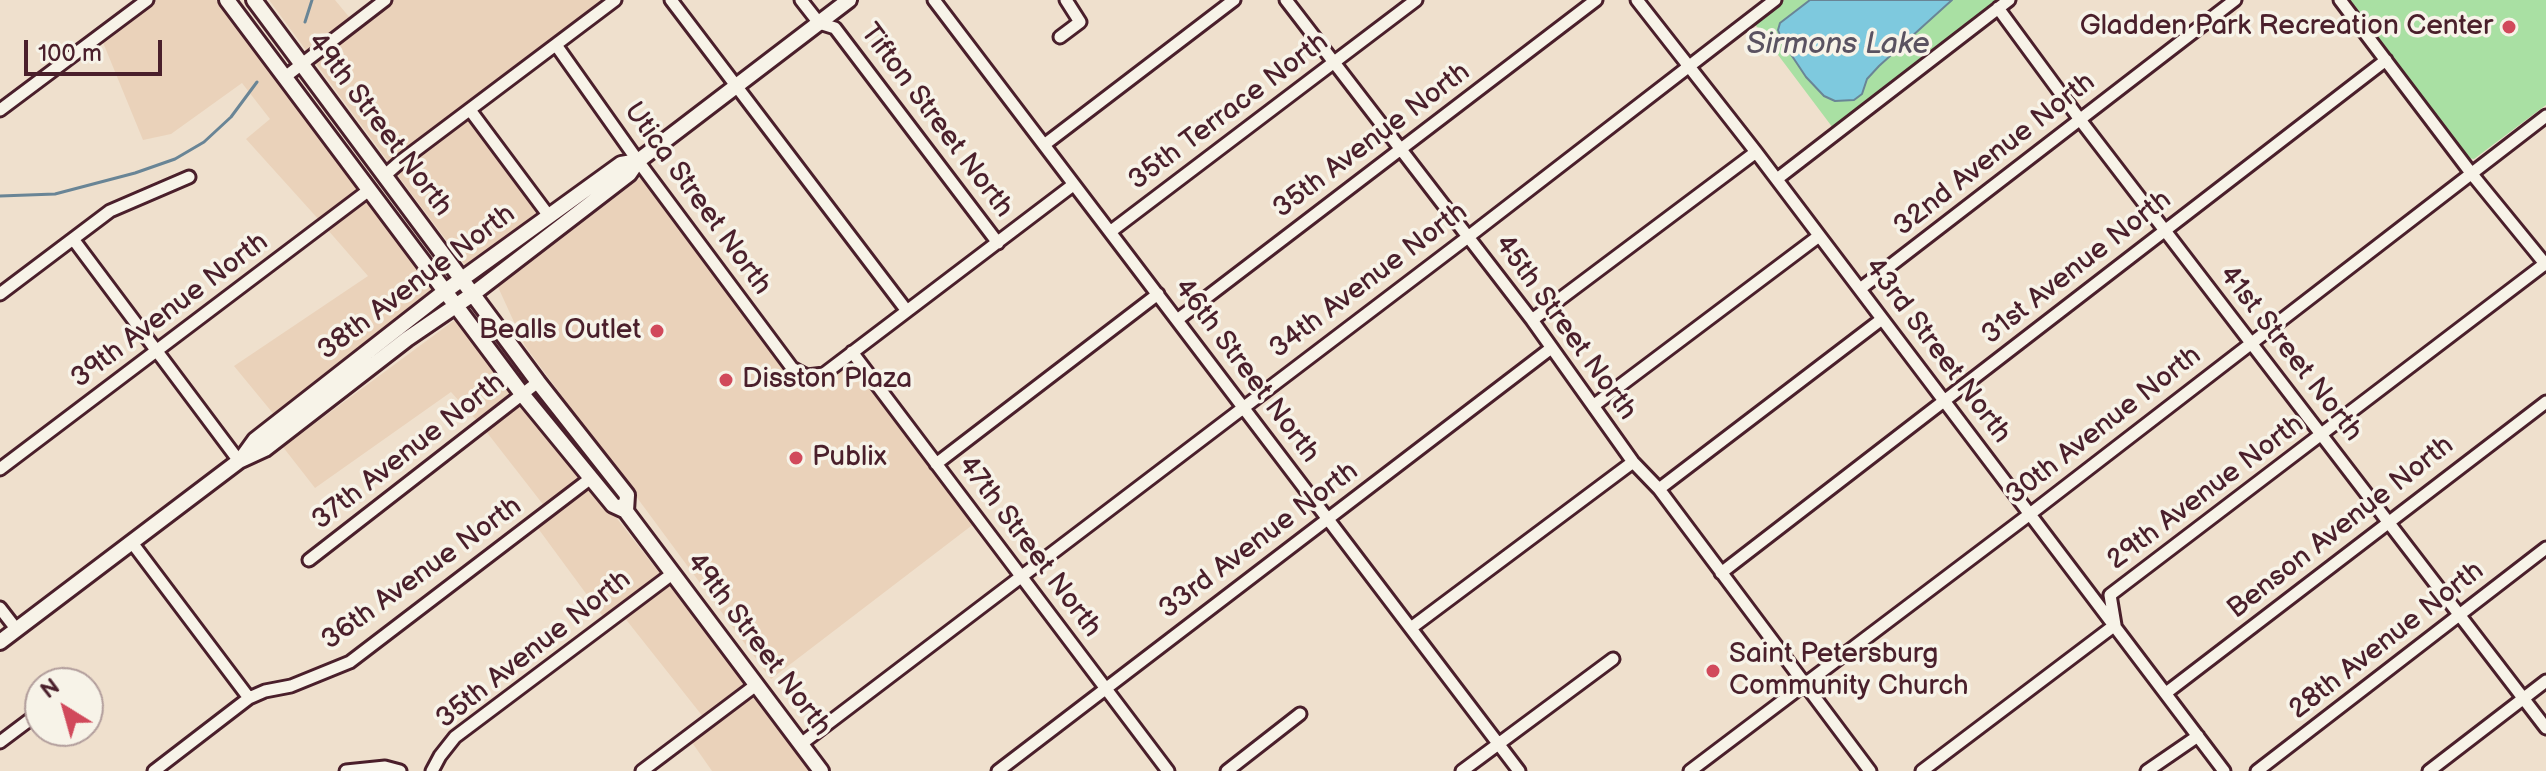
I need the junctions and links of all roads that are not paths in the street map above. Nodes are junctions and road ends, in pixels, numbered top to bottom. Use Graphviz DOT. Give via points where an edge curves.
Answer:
graph roads {
  1 [pos="147,0"];
  2 [pos="227,0"];
  3 [pos="254,0"];
  4 [pos="385,0"];
  5 [pos="615,0"];
  6 [pos="671,0"];
  7 [pos="801,0"];
  8 [pos="849,0"];
  9 [pos="934,0"];
  10 [pos="1066,0"];
  11 [pos="1234,0"];
  12 [pos="1286,0"];
  13 [pos="1416,0"];
  14 [pos="1596,0"];
  15 [pos="1637,0"];
  16 [pos="1775,0"];
  17 [pos="2009,0"];
  18 [pos="2235,0"];
  19 [pos="2340,0"];
  20 [pos="1998,8"];
  21 [pos="819,23"];
  22 [pos="1060,37"];
  23 [pos="556,45"];
  24 [pos="2386,60"];
  25 [pos="1334,62"];
  26 [pos="301,64"];
  27 [pos="1689,67"];
  28 [pos="285,77"];
  29 [pos="736,86"];
  30 [pos="0,110"];
  31 [pos="470,110"];
  32 [pos="2546,116"];
  33 [pos="2081,121"];
  34 [pos="1044,145"];
  35 [pos="1401,149"];
  36 [pos="1756,152"];
  37 [pos="638,161"];
  38 [pos="2471,173"];
  39 [pos="384,176"];
  40 [pos="189,177"];
  41 [pos="1777,179"];
  42 [pos="1073,185"];
  43 [pos="369,190"];
  44 [pos="549,216"];
  45 [pos="2165,231"];
  46 [pos="1110,232"];
  47 [pos="1819,236"];
  48 [pos="1468,237"];
  49 [pos="73,239"];
  50 [pos="998,243"];
  51 [pos="2546,264"];
  52 [pos="462,280"];
  53 [pos="1860,289"];
  54 [pos="444,292"];
  55 [pos="0,294"];
  56 [pos="473,294"];
  57 [pos="1158,294"];
  58 [pos="455,306"];
  59 [pos="907,311"];
  60 [pos="1882,319"];
  61 [pos="1177,320"];
  62 [pos="1532,320"];
  63 [pos="2250,343"];
  64 [pos="1550,349"];
  65 [pos="157,352"];
  66 [pos="852,352"];
  67 [pos="538,382"];
  68 [pos="522,394"];
  69 [pos="1945,401"];
  70 [pos="2546,402"];
  71 [pos="1593,406"];
  72 [pos="1243,407"];
  73 [pos="2323,434"];
  74 [pos="593,452"];
  75 [pos="239,461"];
  76 [pos="1633,462"];
  77 [pos="936,464"];
  78 [pos="0,469"];
  79 [pos="591,478"];
  80 [pos="1659,489"];
  81 [pos="626,511"];
  82 [pos="2030,514"];
  83 [pos="1327,520"];
  84 [pos="2389,522"];
  85 [pos="133,544"];
  86 [pos="2546,548"];
  87 [pos="309,560"];
  88 [pos="1721,573"];
  89 [pos="672,574"];
  90 [pos="1021,577"];
  91 [pos="0,608"];
  92 [pos="2460,614"];
  93 [pos="2115,625"];
  94 [pos="1411,628"];
  95 [pos="17,630"];
  96 [pos="0,642"];
  97 [pos="1613,659"];
  98 [pos="2546,681"];
  99 [pos="1804,684"];
  100 [pos="756,685"];
  101 [pos="1106,687"];
  102 [pos="2166,693"];
  103 [pos="249,698"];
  104 [pos="2523,698"];
  105 [pos="1300,714"];
  106 [pos="24,724"];
  107 [pos="2546,728"];
  108 [pos="2198,736"];
  109 [pos="0,742"];
  110 [pos="801,744"];
  111 [pos="1499,744"];
  112 [pos="154,771"];
  113 [pos="346,771"];
  114 [pos="400,771"];
  115 [pos="432,771"];
  116 [pos="642,771"];
  117 [pos="821,771"];
  118 [pos="998,771"];
  119 [pos="1168,771"];
  120 [pos="1227,771"];
  121 [pos="1462,771"];
  122 [pos="1519,771"];
  123 [pos="1690,771"];
  124 [pos="1870,771"];
  125 [pos="1922,771"];
  126 [pos="2147,771"];
  127 [pos="2224,771"];
  128 [pos="2257,771"];
  129 [pos="2429,771"];
  1 -- 30 [label="street"];
  2 -- 28 [label="main road, 49th Street North"];
  3 -- 26 [label="main road, 49th Street North"];
  4 -- 26 [label="street"];
  5 -- 23 [label="street"];
  6 -- 29 [label="street"];
  7 -- 21 [label="street, Tifton Street North"];
  8 -- 21 [label="main road, 38th Avenue North"];
  9 -- 34 [label="street, 46th Street North"];
  10 -- 22 [label="street" via="1080,22"];
  11 -- 34 [label="street"];
  12 -- 25 [label="street, 45th Street North"];
  13 -- 25 [label="street, 35th Terrace North"];
  14 -- 35 [label="street, 35th Avenue North"];
  15 -- 27 [label="street, 43rd Street North"];
  16 -- 27 [label="street, 34th Avenue North"];
  17 -- 20 [label="street"];
  18 -- 33 [label="street, 32nd Avenue North"];
  19 -- 24 [label="street"];
  20 -- 33 [label="street, 41st Street North"];
  20 -- 41 [label="street"];
  21 -- 29 [label="main road, 38th Avenue North"];
  21 -- 50 [label="street, Tifton Street North" via="835,28"];
  23 -- 31 [label="street"];
  23 -- 37 [label="street, Utica Street North"];
  24 -- 38 [label="street"];
  24 -- 45 [label="street, 31st Avenue North"];
  25 -- 35 [label="street, 45th Street North"];
  25 -- 46 [label="street, 35th Terrace North"];
  26 -- 28 [label="street"];
  26 -- 39 [label="main road, 49th Street North"];
  27 -- 36 [label="street, 43rd Street North"];
  27 -- 48 [label="street, 34th Avenue North"];
  28 -- 43 [label="main road, 49th Street North"];
  29 -- 37 [label="main road, 38th Avenue North"];
  29 -- 59 [label="street"];
  31 -- 39 [label="street"];
  31 -- 44 [label="street"];
  32 -- 38 [label="street, 30th Avenue North"];
  33 -- 45 [label="street, 41st Street North"];
  33 -- 53 [label="street, 32nd Avenue North"];
  34 -- 42 [label="street, 46th Street North"];
  35 -- 48 [label="street, 45th Street North"];
  35 -- 61 [label="street, 35th Avenue North"];
  36 -- 41 [label="street, 43rd Street North"];
  36 -- 62 [label="street"];
  37 -- 44 [label="main road, 38th Avenue North" via="621,164"];
  37 -- 56 [label="main road, 38th Avenue North" via="629,174"];
  37 -- 66 [label="street, Utica Street North" via="792,368 807,376 824,374"];
  38 -- 51 [label="street"];
  38 -- 63 [label="street, 30th Avenue North"];
  39 -- 52 [label="main road, 49th Street North"];
  40 -- 49 [label="street" via="110,211"];
  41 -- 47 [label="street, 43rd Street North"];
  42 -- 46 [label="street, 46th Street North"];
  42 -- 50 [label="street"];
  43 -- 54 [label="main road, 49th Street North"];
  43 -- 65 [label="street, 39th Avenue North"];
  44 -- 52 [label="main road, 38th Avenue North"];
  45 -- 63 [label="street, 41st Street North"];
  45 -- 69 [label="street, 31st Avenue North"];
  46 -- 57 [label="street, 46th Street North"];
  47 -- 53 [label="street, 43rd Street North"];
  47 -- 71 [label="street"];
  48 -- 62 [label="street, 45th Street North"];
  48 -- 72 [label="street, 34th Avenue North"];
  49 -- 55 [label="street"];
  49 -- 65 [label="street"];
  50 -- 59 [label="street"];
  51 -- 73 [label="street, 29th Avenue North"];
  52 -- 54 [label="main road, 38th Avenue North"];
  52 -- 56 [label="main road, 49th Street North"];
  53 -- 60 [label="street, 43rd Street North"];
  54 -- 58 [label="main road, 49th Street North"];
  54 -- 75 [label="main road, 38th Avenue North" via="255,440"];
  56 -- 58 [label="main road, 38th Avenue North"];
  56 -- 67 [label="main road, 49th Street North"];
  57 -- 61 [label="street, 46th Street North"];
  57 -- 77 [label="street"];
  58 -- 68 [label="main road, 49th Street North"];
  58 -- 75 [label="main road, 38th Avenue North" via="265,449"];
  59 -- 66 [label="street"];
  60 -- 69 [label="street, 43rd Street North"];
  60 -- 80 [label="street"];
  61 -- 72 [label="street, 46th Street North"];
  62 -- 64 [label="street, 45th Street North"];
  63 -- 73 [label="street, 41st Street North"];
  63 -- 82 [label="street, 30th Avenue North"];
  64 -- 71 [label="street, 45th Street North"];
  64 -- 83 [label="street, 33rd Avenue North"];
  65 -- 75 [label="street"];
  65 -- 78 [label="street, 39th Avenue North"];
  66 -- 77 [label="street, 47th Street North"];
  67 -- 68 [label="street, 37th Avenue North"];
  67 -- 74 [label="main road, 49th Street North"];
  68 -- 79 [label="main road, 49th Street North"];
  68 -- 87 [label="street, 37th Avenue North"];
  69 -- 82 [label="street, 43rd Street North"];
  69 -- 88 [label="street, 31st Avenue North"];
  70 -- 84 [label="street, Benson Avenue North"];
  71 -- 76 [label="street, 45th Street North"];
  72 -- 83 [label="street, 46th Street North"];
  72 -- 90 [label="street, 34th Avenue North"];
  73 -- 84 [label="street, 41st Street North"];
  73 -- 93 [label="street, 29th Avenue North" via="2110,595"];
  74 -- 79 [label="main road"];
  74 -- 81 [label="main road, 49th Street North" via="627,495"];
  75 -- 85 [label="main road, 38th Avenue North"];
  76 -- 80 [label="street, 45th Street North"];
  76 -- 94 [label="street"];
  77 -- 90 [label="street, 47th Street North"];
  79 -- 81 [label="main road, 49th Street North" via="613,505"];
  79 -- 103 [label="street, 36th Avenue North" via="350,662"];
  80 -- 88 [label="street, 45th Street North"];
  81 -- 89 [label="main road, 49th Street North"];
  82 -- 93 [label="street, 43rd Street North"];
  82 -- 99 [label="street, 30th Avenue North"];
  83 -- 94 [label="street, 46th Street North"];
  83 -- 101 [label="street, 33rd Avenue North"];
  84 -- 92 [label="street, 41st Street North"];
  84 -- 102 [label="street, Benson Avenue North"];
  85 -- 95 [label="main road, 38th Avenue North"];
  85 -- 103 [label="street"];
  86 -- 92 [label="street, 28th Avenue North"];
  88 -- 99 [label="street, 45th Street North"];
  89 -- 100 [label="main road, 49th Street North"];
  89 -- 115 [label="street, 35th Avenue North" via="455,737"];
  90 -- 101 [label="street, 47th Street North"];
  90 -- 110 [label="street, 34th Avenue North"];
  91 -- 95 [label="street"];
  92 -- 104 [label="street, 41st Street North"];
  92 -- 128 [label="street, 28th Avenue North"];
  93 -- 102 [label="street, 43rd Street North"];
  93 -- 125 [label="street"];
  94 -- 111 [label="street, 46th Street North"];
  95 -- 96 [label="main road, 38th Avenue North"];
  97 -- 111 [label="street"];
  98 -- 104 [label="street"];
  99 -- 123 [label="street, 30th Avenue North"];
  99 -- 124 [label="street, 45th Street North"];
  100 -- 110 [label="main road, 49th Street North"];
  100 -- 116 [label="street"];
  101 -- 118 [label="street, 33rd Avenue North"];
  101 -- 119 [label="street, 47th Street North"];
  102 -- 108 [label="street, 43rd Street North"];
  103 -- 112 [label="street, 36th Avenue North"];
  104 -- 107 [label="street, 41st Street North"];
  104 -- 129 [label="street"];
  105 -- 120 [label="street"];
  106 -- 109 [label="street"];
  108 -- 126 [label="street"];
  108 -- 127 [label="street, 43rd Street North"];
  110 -- 117 [label="main road, 49th Street North"];
  111 -- 121 [label="street"];
  111 -- 122 [label="street, 46th Street North"];
  113 -- 114 [label="street"];
}
